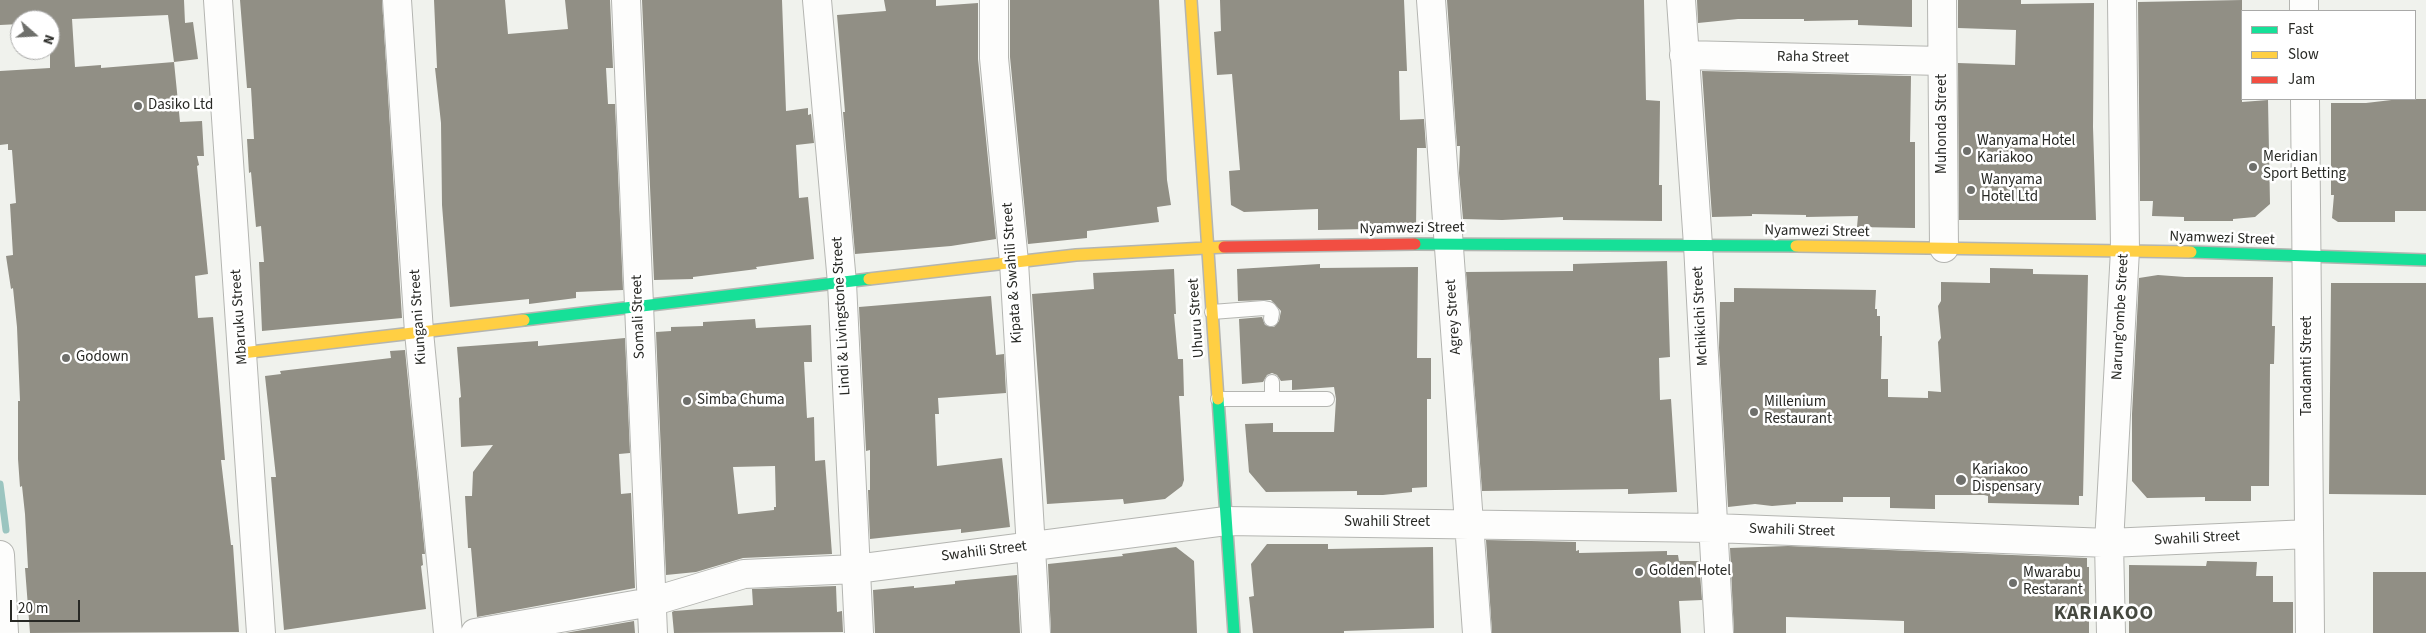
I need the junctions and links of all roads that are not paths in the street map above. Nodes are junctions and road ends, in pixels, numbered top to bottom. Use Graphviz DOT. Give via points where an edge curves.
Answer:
graph roads {
  1 [pos="218,0"];
  2 [pos="397,0"];
  3 [pos="626,0"];
  4 [pos="817,0"];
  5 [pos="994,0"];
  6 [pos="1191,0"];
  7 [pos="1431,0"];
  8 [pos="1681,0"];
  9 [pos="1942,0"];
  10 [pos="2122,0"];
  11 [pos="1684,55"];
  12 [pos="1942,61"];
  13 [pos="2305,100"];
  14 [pos="1448,244"];
  15 [pos="1698,245"];
  16 [pos="1208,246"];
  17 [pos="1944,248"];
  18 [pos="2125,250"];
  19 [pos="2307,258"];
  20 [pos="2426,260"];
  21 [pos="1014,262"];
  22 [pos="842,283"];
  23 [pos="639,307"];
  24 [pos="1212,312"];
  25 [pos="1271,319"];
  26 [pos="419,332"];
  27 [pos="242,353"];
  28 [pos="1272,382"];
  29 [pos="1218,399"];
  30 [pos="1272,399"];
  31 [pos="1327,399"];
  32 [pos="1226,521"];
  33 [pos="1469,523"];
  34 [pos="1712,528"];
  35 [pos="2309,534"];
  36 [pos="2108,543"];
  37 [pos="1031,546"];
  38 [pos="0,555"];
  39 [pos="856,569"];
  40 [pos="651,602"];
  41 [pos="4,633"];
  42 [pos="261,633"];
  43 [pos="448,633"];
  44 [pos="475,633"];
  45 [pos="653,633"];
  46 [pos="859,633"];
  47 [pos="1036,633"];
  48 [pos="1234,633"];
  49 [pos="1476,633"];
  50 [pos="1719,633"];
  51 [pos="2111,633"];
  52 [pos="2310,633"];
  1 -- 27 [label="street, Mbaruku Street"];
  2 -- 26 [label="street, Kiungani Street"];
  3 -- 23 [label="street, Somali Street"];
  4 -- 22 [label="street, Lindi & Livingstone Street"];
  5 -- 21 [label="street, Kipata & Swahili Street" via="994,58"];
  6 -- 16 [label="street, Uhuru Street"];
  7 -- 14 [label="street, Agrey Street"];
  8 -- 11 [label="street, Mchikichi Street"];
  9 -- 12 [label="street, Muhonda Street"];
  10 -- 18 [label="street, Narung'ombe Street"];
  11 -- 12 [label="street, Raha Street"];
  11 -- 15 [label="street, Mchikichi Street"];
  12 -- 17 [label="street, Muhonda Street"];
  13 -- 19 [label="street, Tandamti Street"];
  14 -- 15 [label="street, Nyamwezi Street"];
  14 -- 16 [label="street, Nyamwezi Street"];
  14 -- 33 [label="street, Agrey Street"];
  15 -- 17 [label="street, Nyamwezi Street"];
  15 -- 34 [label="street, Mchikichi Street"];
  16 -- 21 [label="street, Nyamwezi Street"];
  16 -- 24 [label="street, Uhuru Street"];
  17 -- 18 [label="street, Nyamwezi Street"];
  18 -- 19 [label="street, Nyamwezi Street"];
  18 -- 36 [label="street, Narung'ombe Street"];
  19 -- 20 [label="street, Nyamwezi Street"];
  19 -- 35 [label="street, Tandamti Street"];
  21 -- 22 [label="street, Nyamwezi Street"];
  21 -- 37 [label="street, Kipata & Swahili Street"];
  22 -- 23 [label="street, Nyamwezi Street"];
  22 -- 39 [label="street, Lindi & Livingstone Street"];
  23 -- 26 [label="street, Nyamwezi Street"];
  23 -- 40 [label="street, Somali Street"];
  24 -- 25 [label="lane" via="1264,308 1272,313"];
  24 -- 29 [label="street, Uhuru Street"];
  26 -- 27 [label="street, Nyamwezi Street"];
  26 -- 43 [label="street, Kiungani Street"];
  27 -- 42 [label="street, Mbaruku Street"];
  28 -- 30 [label="lane"];
  29 -- 30 [label="lane"];
  29 -- 32 [label="street, Uhuru Street"];
  30 -- 31 [label="lane"];
  32 -- 33 [label="street, Swahili Street"];
  32 -- 37 [label="street, Swahili Street"];
  32 -- 48 [label="street, Uhuru Street"];
  33 -- 34 [label="street, Swahili Street"];
  33 -- 49 [label="street, Agrey Street"];
  34 -- 36 [label="street, Swahili Street"];
  34 -- 50 [label="street, Mchikichi Street"];
  35 -- 36 [label="street, Swahili Street"];
  35 -- 52 [label="street, Tandamti Street"];
  36 -- 51 [label="street, Narung'ombe Street"];
  37 -- 39 [label="street, Swahili Street"];
  37 -- 47 [label="street, Kipata & Swahili Street"];
  38 -- 41 [label="street"];
  39 -- 40 [label="street, Swahili Street" via="744,574"];
  39 -- 46 [label="street, Lindi & Livingstone Street"];
  40 -- 44 [label="street, Swahili Street"];
  40 -- 45 [label="street, Somali Street"];
}
